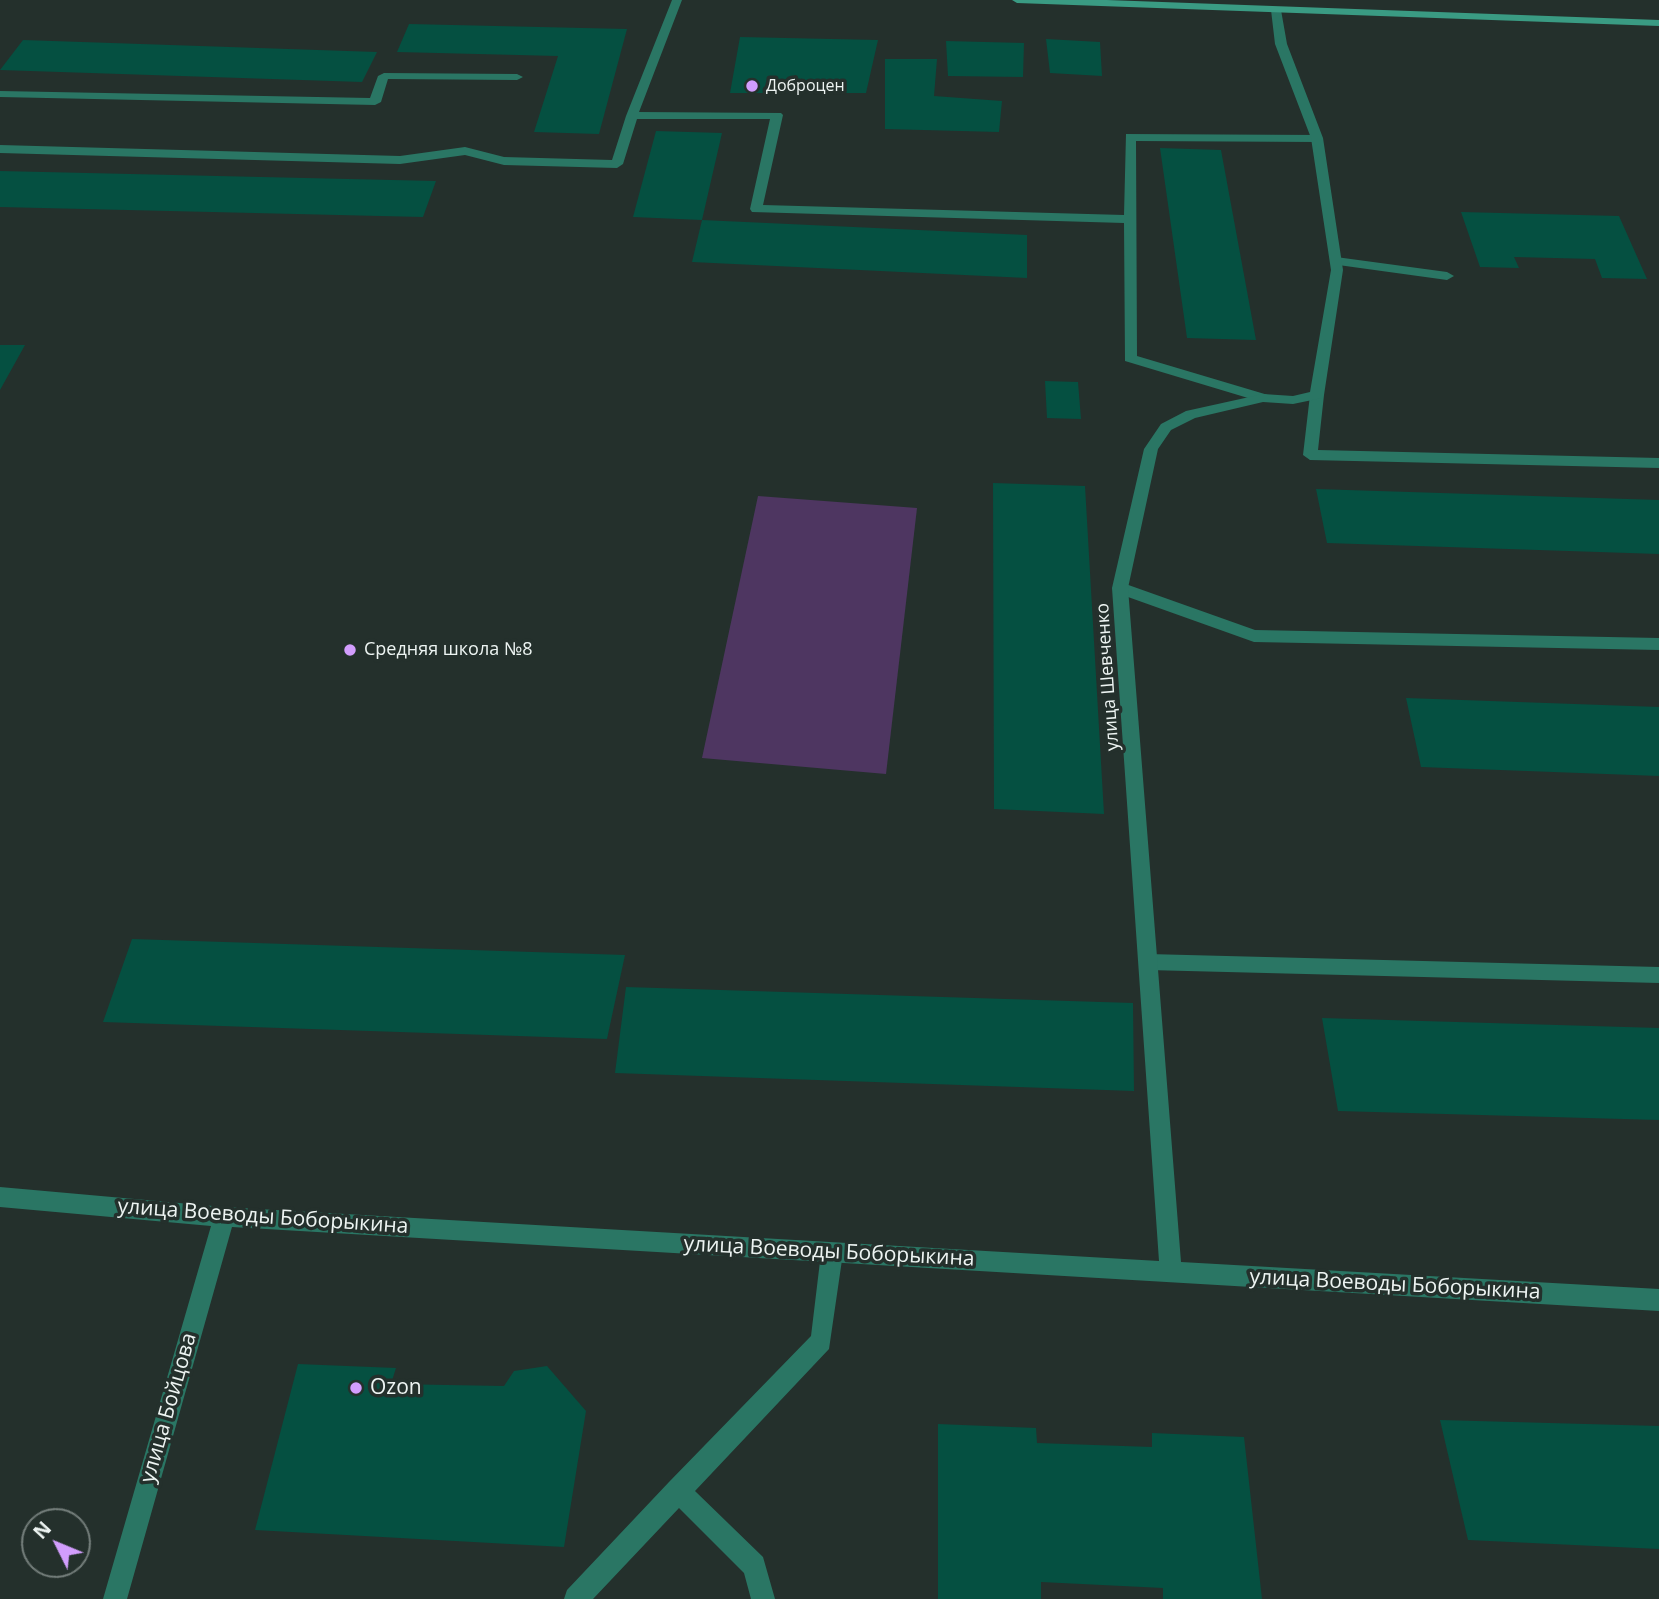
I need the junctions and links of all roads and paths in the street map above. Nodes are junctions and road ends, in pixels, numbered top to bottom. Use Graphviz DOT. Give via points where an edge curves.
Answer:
graph roads {
  1 [pos="677,0"];
  2 [pos="1017,0"];
  3 [pos="1101,1"];
  4 [pos="1276,10"];
  5 [pos="1659,23"];
  6 [pos="517,77"];
  7 [pos="0,94"];
  8 [pos="632,116"];
  9 [pos="1317,138"];
  10 [pos="0,149"];
  11 [pos="1128,219"];
  12 [pos="1336,261"];
  13 [pos="1447,276"];
  14 [pos="1317,395"];
  15 [pos="1263,398"];
  16 [pos="1659,463"];
  17 [pos="1120,588"];
  18 [pos="1659,644"];
  19 [pos="1148,962"];
  20 [pos="1659,975"];
  21 [pos="0,1197"];
  22 [pos="224,1217"];
  23 [pos="832,1252"];
  24 [pos="1171,1272"];
  25 [pos="1659,1300"];
  26 [pos="677,1490"];
  27 [pos="115,1599"];
  28 [pos="576,1599"];
  29 [pos="763,1599"];
  1 -- 8 [label="street"];
  2 -- 3 [label="main road"];
  3 -- 4 [label="main road"];
  4 -- 5 [label="main road"];
  4 -- 9 [label="street" via="1281,44"];
  6 -- 7 [label="street" via="384,76 375,103"];
  8 -- 10 [label="street" via="617,164 504,161 466,151 400,160"];
  8 -- 11 [label="street" via="777,116 756,209"];
  9 -- 11 [label="street" via="1130,137"];
  9 -- 12 [label="street"];
  11 -- 15 [label="street" via="1129,359"];
  12 -- 13 [label="street"];
  12 -- 14 [label="street"];
  14 -- 15 [label="street, улица Шевченко" via="1293,400"];
  14 -- 16 [label="street" via="1310,455"];
  15 -- 17 [label="street, улица Шевченко" via="1191,414 1166,427 1152,449"];
  17 -- 18 [label="street" via="1254,636"];
  17 -- 19 [label="street, улица Шевченко"];
  19 -- 20 [label="street"];
  19 -- 24 [label="street, улица Шевченко"];
  21 -- 22 [label="street, улица Воеводы Боборыкина"];
  22 -- 23 [label="street, улица Воеводы Боборыкина"];
  22 -- 27 [label="street, улица Бойцова"];
  23 -- 24 [label="street, улица Воеводы Боборыкина"];
  23 -- 26 [label="street" via="821,1341"];
  24 -- 25 [label="street, улица Воеводы Боборыкина"];
  26 -- 28 [label="street"];
  26 -- 29 [label="street" via="754,1566"];
}
